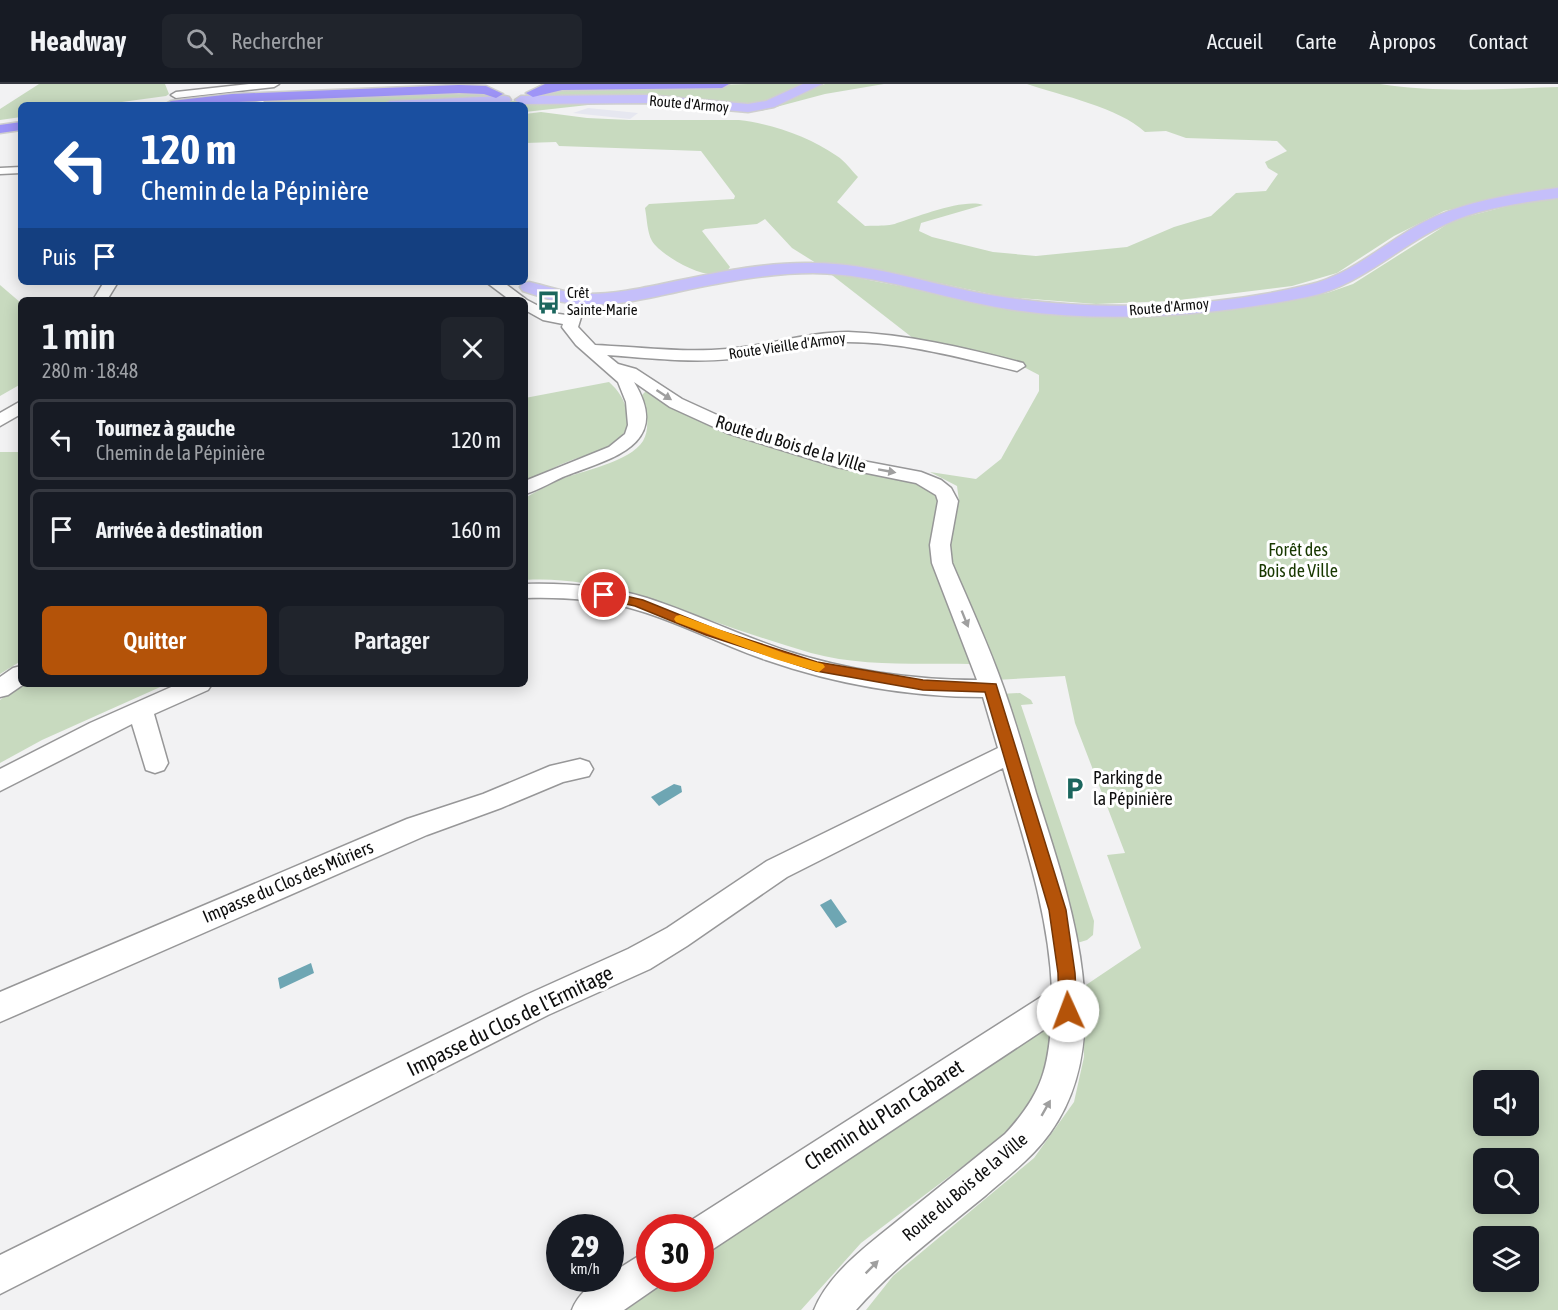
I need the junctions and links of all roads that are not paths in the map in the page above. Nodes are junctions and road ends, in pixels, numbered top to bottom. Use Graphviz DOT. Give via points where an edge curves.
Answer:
graph roads {
  1 [pos="341,84"];
  2 [pos="369,84"];
  3 [pos="424,84"];
  4 [pos="723,84"];
  5 [pos="816,84"];
  6 [pos="275,88"];
  7 [pos="502,92"];
  8 [pos="529,96"];
  9 [pos="212,100"];
  10 [pos="169,101"];
  11 [pos="473,102"];
  12 [pos="18,124"];
  13 [pos="0,127"];
  14 [pos="18,170"];
  15 [pos="0,171"];
  16 [pos="1558,193"];
  17 [pos="501,285"];
  18 [pos="524,293"];
  19 [pos="584,307"];
  20 [pos="591,350"];
  21 [pos="1017,366"];
  22 [pos="613,368"];
  23 [pos="18,408"];
  24 [pos="0,421"];
  25 [pos="528,487"];
  26 [pos="528,591"];
  27 [pos="18,676"];
  28 [pos="193,687"];
  29 [pos="991,688"];
  30 [pos="0,689"];
  31 [pos="141,710"];
  32 [pos="1011,753"];
  33 [pos="155,764"];
  34 [pos="580,769"];
  35 [pos="0,781"];
  36 [pos="1068,997"];
  37 [pos="0,1007"];
  38 [pos="714,1227"];
  39 [pos="0,1275"];
  40 [pos="636,1279"];
  41 [pos="591,1310"];
  42 [pos="833,1310"];
  1 -- 6 [label="highway"];
  2 -- 6 [label="highway"];
  3 -- 9 [label="highway"];
  4 -- 8 [label="highway" via="562,86 545,88"];
  5 -- 8 [label="main road, Route d'Armoy" via="770,104 748,108 647,99 556,100"];
  6 -- 10 [label="highway"];
  7 -- 8 [label="main road, Route d'Armoy"];
  7 -- 9 [label="highway" via="454,89"];
  7 -- 11 [label="main road"];
  9 -- 10 [label="highway"];
  12 -- 13 [label="highway"];
  14 -- 15 [label="street"];
  16 -- 19 [label="main road, Route d'Armoy" via="1442,220 1354,275 1330,285 1290,294 1169,309 1113,311 1011,304 873,274 797,268"];
  17 -- 18 [label="street"];
  18 -- 19 [label="main road, Route d'Armoy"];
  19 -- 20 [label="street, Route du Bois de la Ville" via="572,331"];
  20 -- 21 [label="street, Route Vieille d'Armoy" via="724,355 820,338 855,337"];
  20 -- 22 [label="street, Route du Bois de la Ville"];
  22 -- 25 [label="street" via="629,388 636,406 638,424 632,438 616,451"];
  22 -- 29 [label="street, Route du Bois de la Ville, one-way" via="630,372 676,403 733,429 844,463 921,478 940,487 948,501 940,544 942,563"];
  23 -- 24 [label="street"];
  26 -- 29 [label="street" via="568,590 616,597 779,656 836,671 923,685"];
  27 -- 30 [label="street"];
  28 -- 31 [label="street"];
  29 -- 32 [label="street, Route du Bois de la Ville"];
  31 -- 33 [label="street"];
  31 -- 35 [label="street"];
  32 -- 36 [label="street, Route du Bois de la Ville" via="1057,910"];
  32 -- 39 [label="street, Impasse du Clos de l'Ermitage" via="777,869 639,959 537,1005"];
  34 -- 37 [label="street, Impasse du Clos des Mûriers" via="559,773 417,827"];
  36 -- 38 [label="street, Chemin du Plan Cabaret"];
  42 -- 36 [label="street, Route du Bois de la Ville, one-way" via="883,1257 1017,1146 1035,1126 1059,1079 1068,1025"];
  40 -- 41 [label="street"];
}
